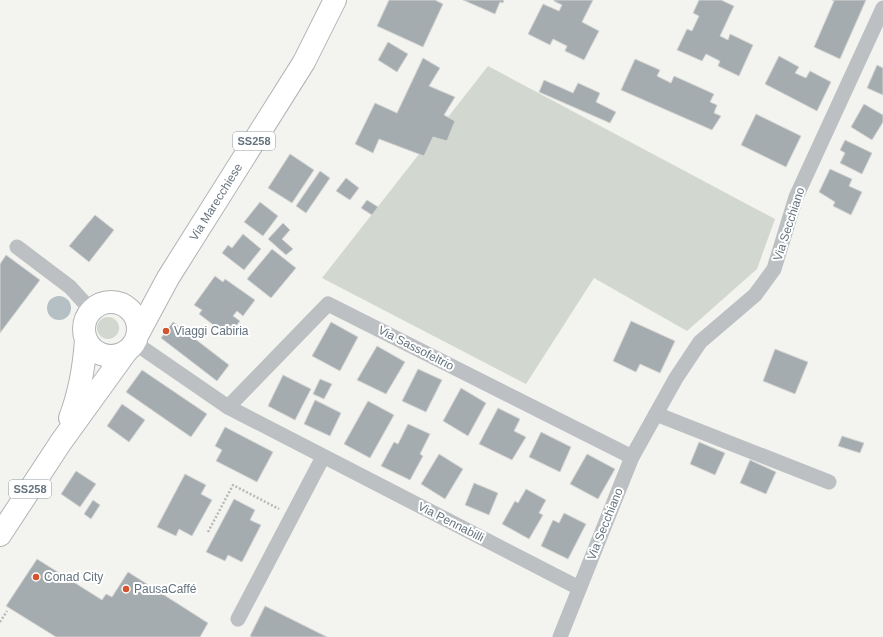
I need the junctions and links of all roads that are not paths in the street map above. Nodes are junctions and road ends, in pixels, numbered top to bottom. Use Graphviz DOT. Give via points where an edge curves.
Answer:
graph roads {
  1 [pos="335,0"];
  2 [pos="883,8"];
  3 [pos="17,247"];
  4 [pos="168,278"];
  5 [pos="119,303"];
  6 [pos="91,310"];
  7 [pos="86,340"];
  8 [pos="133,342"];
  9 [pos="228,407"];
  10 [pos="656,414"];
  11 [pos="61,442"];
  12 [pos="322,456"];
  13 [pos="632,457"];
  14 [pos="829,482"];
  15 [pos="0,536"];
  16 [pos="579,588"];
  17 [pos="238,619"];
  18 [pos="560,637"];
  1 -- 4 [label="main road, Via Marecchiese / SS258" via="304,62"];
  2 -- 10 [label="street, Via Secchiano" via="796,197 774,269 755,295 700,342"];
  3 -- 6 [label="street" via="70,287"];
  4 -- 5 [label="main road, Via Marecchiese / SS258" via="144,294"];
  4 -- 8 [label="main road, Via Marecchiese / SS258"];
  5 -- 6 [label="main road, Via Marecchiese / SS258" via="104,302"];
  5 -- 8 [label="main road" via="128,307 138,322"];
  6 -- 7 [label="main road, Via Marecchiese / SS258" via="84,324"];
  7 -- 8 [label="main road" via="96,352 103,355 119,355"];
  7 -- 11 [label="main road, Via Marecchiese / SS258" via="84,368 77,400"];
  8 -- 9 [label="street, Via Pennabilli"];
  8 -- 11 [label="main road, Via Marecchiese / SS258"];
  9 -- 12 [label="street, Via Pennabilli"];
  9 -- 13 [label="street, Via Sassofeltrio" via="328,304"];
  10 -- 13 [label="street, Via Secchiano"];
  10 -- 14 [label="street"];
  11 -- 15 [label="main road, Via Marecchiese / SS258"];
  12 -- 16 [label="street, Via Pennabilli"];
  12 -- 17 [label="street"];
  13 -- 16 [label="street, Via Secchiano"];
  16 -- 18 [label="street, Via Secchiano"];
}
